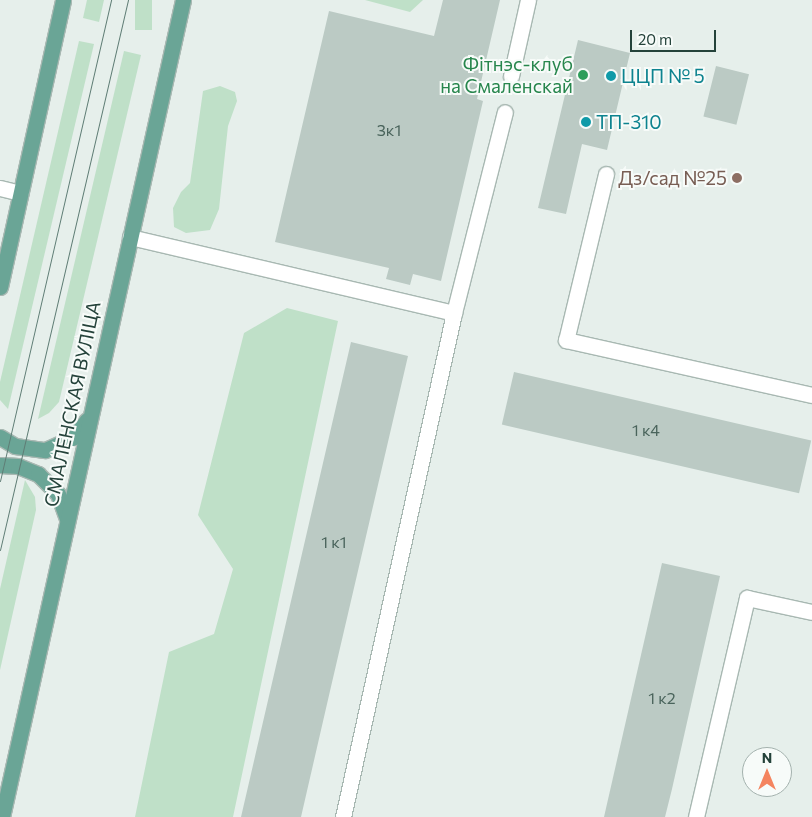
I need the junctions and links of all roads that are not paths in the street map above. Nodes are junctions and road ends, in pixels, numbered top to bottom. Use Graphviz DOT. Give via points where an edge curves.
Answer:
graph roads {
  1 [pos="63,0"];
  2 [pos="183,0"];
  3 [pos="528,0"];
  4 [pos="511,76"];
  5 [pos="504,112"];
  6 [pos="606,174"];
  7 [pos="0,188"];
  8 [pos="20,193"];
  9 [pos="130,237"];
  10 [pos="0,287"];
  11 [pos="454,313"];
  12 [pos="812,395"];
  13 [pos="91,412"];
  14 [pos="0,437"];
  15 [pos="0,465"];
  16 [pos="67,521"];
  17 [pos="812,612"];
  18 [pos="2,817"];
  19 [pos="343,817"];
  20 [pos="696,817"];
  1 -- 8 [label="main road"];
  2 -- 9 [label="main road, СМАЛЕНСКАЯ ВУЛІЦА"];
  3 -- 4 [label="street"];
  5 -- 11 [label="street"];
  6 -- 12 [label="street" via="566,340"];
  7 -- 8 [label="street"];
  8 -- 10 [label="main road"];
  9 -- 11 [label="street"];
  9 -- 13 [label="main road, СМАЛЕНСКАЯ ВУЛІЦА"];
  11 -- 19 [label="street"];
  13 -- 14 [label="main road" via="74,437 53,448 30,450"];
  13 -- 16 [label="main road, СМАЛЕНСКАЯ ВУЛІЦА"];
  15 -- 16 [label="main road" via="26,468 50,483 61,500"];
  16 -- 18 [label="main road, СМАЛЕНСКАЯ ВУЛІЦА"];
  17 -- 20 [label="street" via="747,598"];
}
